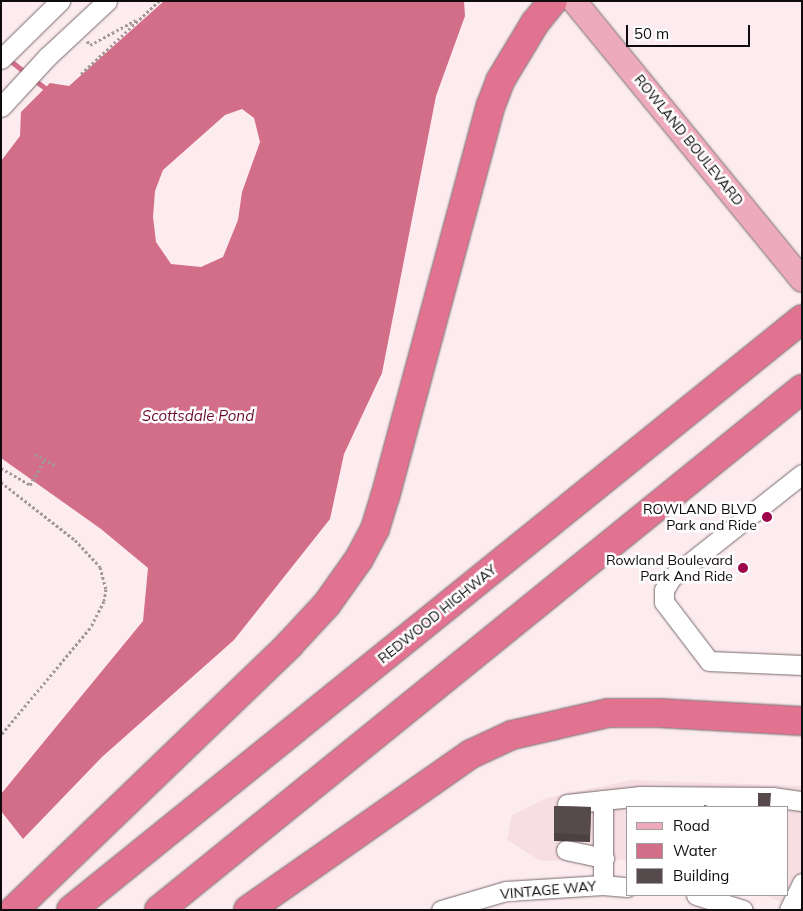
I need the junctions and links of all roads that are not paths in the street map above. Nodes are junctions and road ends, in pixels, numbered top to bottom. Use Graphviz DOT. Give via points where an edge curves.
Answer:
graph roads {
  1 [pos="60,1"];
  2 [pos="107,1"];
  3 [pos="553,1"];
  4 [pos="574,1"];
  5 [pos="1,59"];
  6 [pos="1,107"];
  7 [pos="802,280"];
  8 [pos="802,319"];
  9 [pos="802,389"];
  10 [pos="802,474"];
  11 [pos="802,665"];
  12 [pos="802,721"];
  13 [pos="603,800"];
  14 [pos="802,801"];
  15 [pos="567,804"];
  16 [pos="566,850"];
  17 [pos="604,858"];
  18 [pos="802,883"];
  19 [pos="603,885"];
  20 [pos="626,887"];
  21 [pos="699,896"];
  22 [pos="14,910"];
  23 [pos="72,910"];
  24 [pos="158,910"];
  25 [pos="248,910"];
  26 [pos="441,910"];
  27 [pos="743,910"];
  28 [pos="789,910"];
  1 -- 5 [label="street"];
  2 -- 6 [label="street" via="47,57"];
  3 -- 22 [label="highway" via="500,82 494,98 386,496 375,529 359,559 328,604 289,645"];
  4 -- 7 [label="main road, ROWLAND BOULEVARD"];
  8 -- 23 [label="highway, REDWOOD HIGHWAY"];
  9 -- 24 [label="highway"];
  10 -- 11 [label="street" via="671,578 664,590 664,602 709,661"];
  12 -- 25 [label="highway" via="608,713 512,735 471,754"];
  13 -- 14 [label="street" via="641,796"];
  13 -- 15 [label="street"];
  13 -- 17 [label="street"];
  16 -- 17 [label="street"];
  17 -- 19 [label="street"];
  18 -- 28 [label="street"];
  19 -- 20 [label="street, VINTAGE WAY"];
  19 -- 26 [label="street, VINTAGE WAY" via="506,891"];
  21 -- 27 [label="street"];
}
